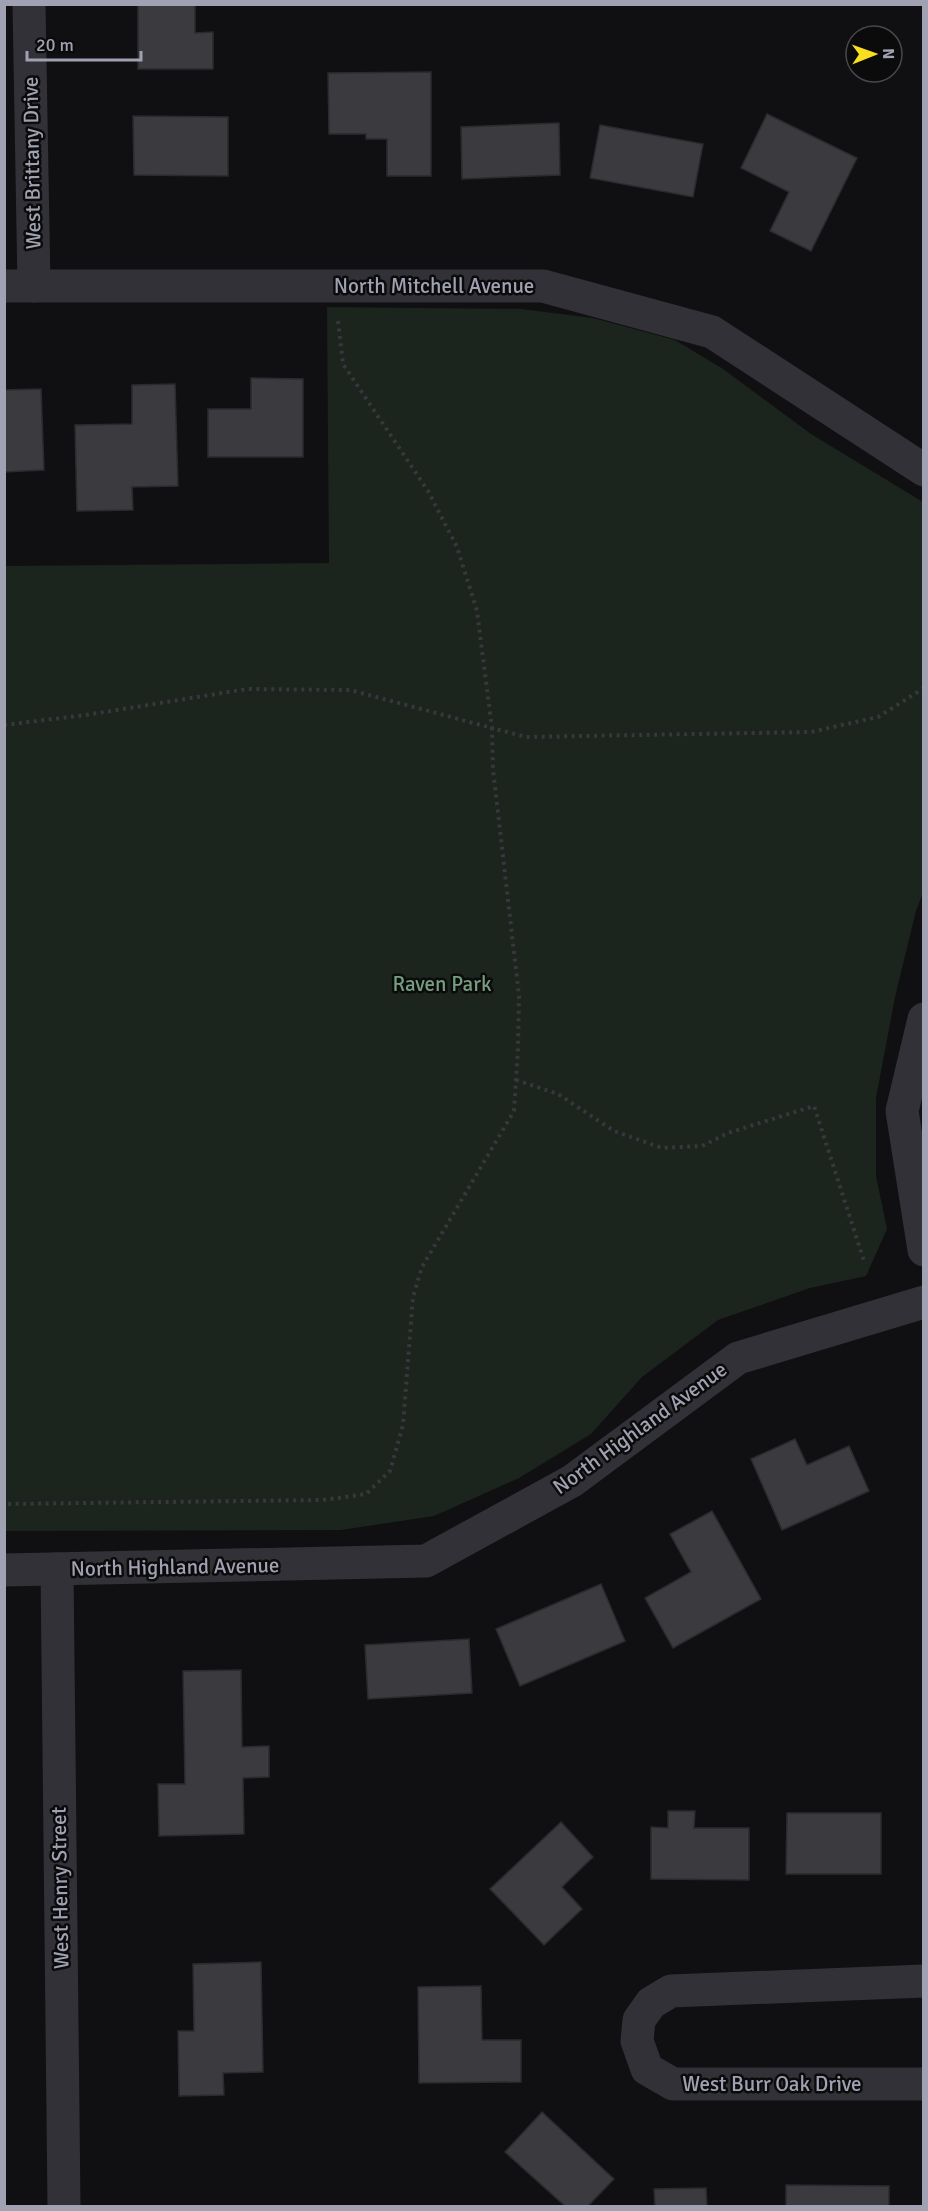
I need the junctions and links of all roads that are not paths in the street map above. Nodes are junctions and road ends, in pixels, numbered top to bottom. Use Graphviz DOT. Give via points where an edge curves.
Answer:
graph roads {
  1 [pos="29,4"];
  2 [pos="19,286"];
  3 [pos="924,470"];
  4 [pos="924,1019"];
  5 [pos="924,1250"];
  6 [pos="924,1302"];
  7 [pos="57,1569"];
  8 [pos="4,1570"];
  9 [pos="924,1981"];
  10 [pos="924,2084"];
  11 [pos="64,2206"];
  1 -- 2 [label="street, West Brittany Drive"];
  2 -- 3 [label="street, North Mitchell Avenue" via="543,286 712,332"];
  4 -- 5 [label="street" via="902,1111"];
  6 -- 7 [label="street, North Highland Avenue" via="738,1358 572,1481 426,1560"];
  7 -- 8 [label="street, North Highland Avenue"];
  7 -- 11 [label="street, West Henry Street"];
  9 -- 10 [label="street, West Burr Oak Drive" via="671,1991 651,2003 639,2020 637,2041 647,2068 673,2084"];
}
